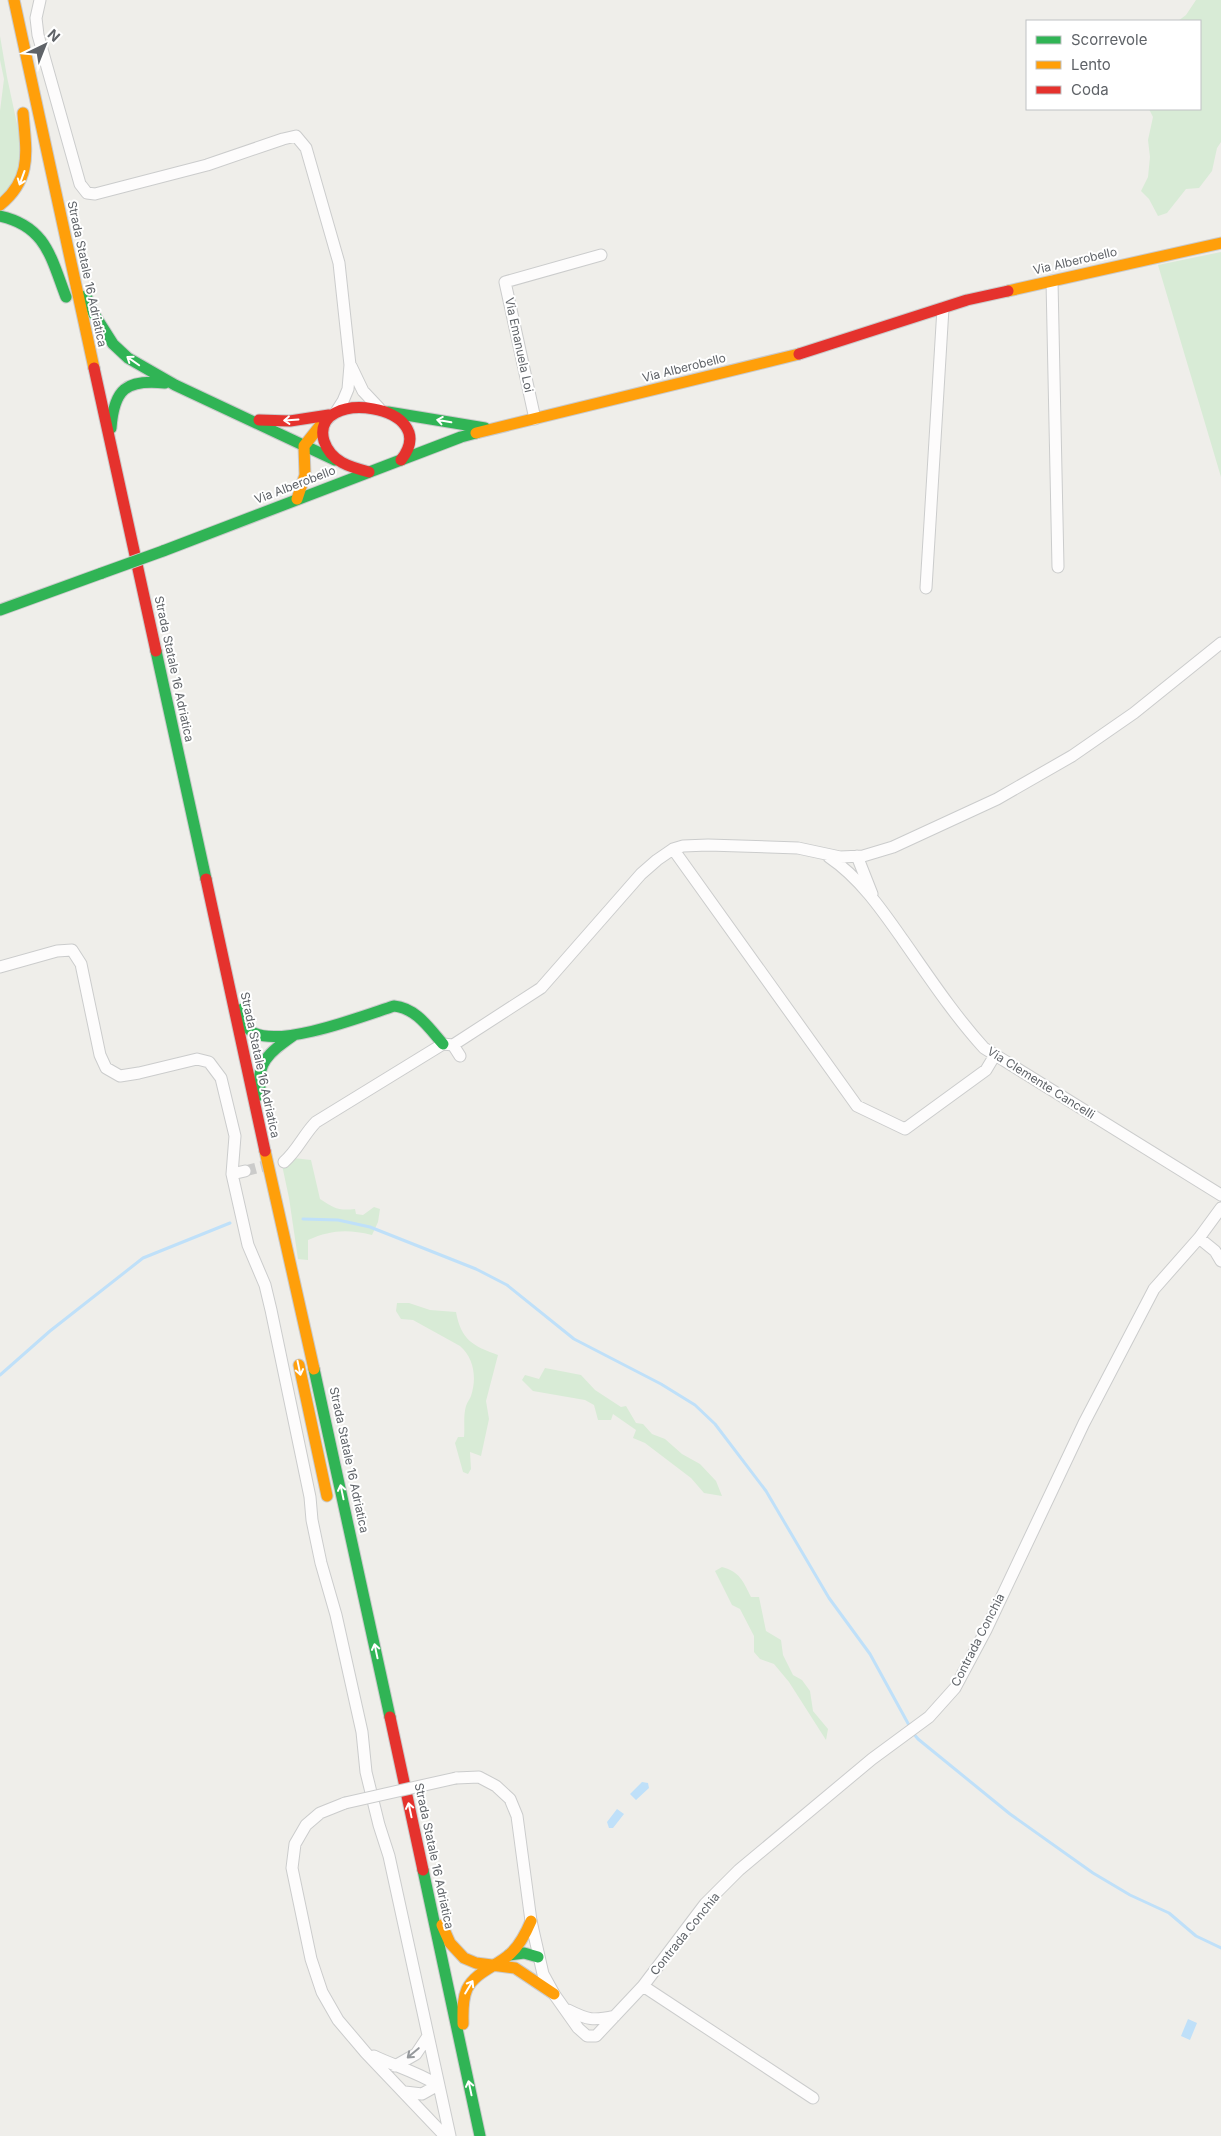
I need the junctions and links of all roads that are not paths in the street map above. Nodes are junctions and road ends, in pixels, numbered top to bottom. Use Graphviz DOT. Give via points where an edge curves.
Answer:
graph roads {
  1 [pos="14,0"];
  2 [pos="40,0"];
  3 [pos="37,171"];
  4 [pos="0,205"];
  5 [pos="0,216"];
  6 [pos="52,239"];
  7 [pos="1221,242"];
  8 [pos="601,254"];
  9 [pos="69,260"];
  10 [pos="1052,281"];
  11 [pos="943,308"];
  12 [pos="350,365"];
  13 [pos="175,385"];
  14 [pos="383,410"];
  15 [pos="329,416"];
  16 [pos="535,419"];
  17 [pos="252,420"];
  18 [pos="492,429"];
  19 [pos="110,440"];
  20 [pos="304,446"];
  21 [pos="336,460"];
  22 [pos="401,460"];
  23 [pos="368,472"];
  24 [pos="297,499"];
  25 [pos="122,550"];
  26 [pos="1058,567"];
  27 [pos="128,579"];
  28 [pos="926,588"];
  29 [pos="0,610"];
  30 [pos="1221,643"];
  31 [pos="143,647"];
  32 [pos="673,849"];
  33 [pos="871,853"];
  34 [pos="825,854"];
  35 [pos="854,856"];
  36 [pos="853,878"];
  37 [pos="866,880"];
  38 [pos="879,906"];
  39 [pos="213,911"];
  40 [pos="0,967"];
  41 [pos="294,1034"];
  42 [pos="448,1045"];
  43 [pos="995,1055"];
  44 [pos="460,1056"];
  45 [pos="261,1160"];
  46 [pos="284,1162"];
  47 [pos="245,1171"];
  48 [pos="232,1174"];
  49 [pos="1221,1195"];
  50 [pos="1221,1208"];
  51 [pos="1199,1238"];
  52 [pos="1221,1261"];
  53 [pos="296,1354"];
  54 [pos="330,1511"];
  55 [pos="390,1784"];
  56 [pos="395,1804"];
  57 [pos="417,1843"];
  58 [pos="531,1921"];
  59 [pos="509,1955"];
  60 [pos="538,1957"];
  61 [pos="495,1964"];
  62 [pos="515,1968"];
  63 [pos="643,1986"];
  64 [pos="554,1994"];
  65 [pos="566,2010"];
  66 [pos="615,2016"];
  67 [pos="585,2019"];
  68 [pos="428,2036"];
  69 [pos="596,2036"];
  70 [pos="366,2052"];
  71 [pos="395,2066"];
  72 [pos="466,2069"];
  73 [pos="438,2085"];
  74 [pos="405,2092"];
  75 [pos="813,2098"];
  76 [pos="444,2136"];
  77 [pos="450,2136"];
  78 [pos="480,2136"];
  1 -- 9 [label="main road, Strada Statale 16 Adriatica"];
  2 -- 12 [label="street" via="36,18 38,35 80,184 87,193 95,194 206,165 296,136 306,148 339,263"];
  3 -- 4 [label="main road, one-way" via="22,108 26,164 21,184"];
  5 -- 6 [label="main road, Strada Statale 16 Adriatica" via="14,217 32,226 44,243 67,302"];
  7 -- 10 [label="main road, Via Alberobello"];
  8 -- 16 [label="street, Via Emanuela Loi" via="505,282"];
  13 -- 9 [label="main road, one-way" via="128,358 113,344 94,314"];
  9 -- 19 [label="main road, Strada Statale 16 Adriatica"];
  10 -- 11 [label="main road, Via Alberobello"];
  10 -- 26 [label="street"];
  11 -- 16 [label="main road, Via Alberobello" via="795,355"];
  11 -- 28 [label="street"];
  12 -- 14 [label="street" via="363,391"];
  12 -- 15 [label="street" via="348,389 343,401"];
  13 -- 17 [label="main road"];
  13 -- 19 [label="main road" via="147,380 124,387 114,403"];
  14 -- 15 [label="main road" via="357,408"];
  18 -- 14 [label="main road, one-way"];
  14 -- 22 [label="main road" via="403,425 409,435 408,450"];
  15 -- 17 [label="main road, one-way" via="290,421"];
  15 -- 20 [label="main road"];
  15 -- 21 [label="main road" via="322,429 327,449"];
  16 -- 18 [label="main road, Via Alberobello"];
  17 -- 20 [label="main road"];
  18 -- 22 [label="main road, Via Alberobello"];
  19 -- 39 [label="main road, Strada Statale 16 Adriatica"];
  20 -- 21 [label="main road"];
  20 -- 24 [label="main road" via="305,476"];
  21 -- 23 [label="main road"];
  22 -- 23 [label="main road, Via Alberobello"];
  23 -- 24 [label="main road, Via Alberobello"];
  24 -- 29 [label="main road, Via Alberobello, bridge"];
  25 -- 27 [label="main road"];
  30 -- 33 [label="street" via="1134,713 1072,756 997,799 893,847"];
  31 -- 45 [label="main road, Strada Statale 16 Adriatica"];
  32 -- 34 [label="street" via="708,845 798,848"];
  32 -- 42 [label="street" via="641,874 540,988"];
  32 -- 43 [label="street" via="857,1106 905,1129 986,1070"];
  33 -- 35 [label="street"];
  33 -- 37 [label="street"];
  34 -- 35 [label="street"];
  34 -- 36 [label="street"];
  35 -- 36 [label="street" via="849,862"];
  35 -- 37 [label="street"];
  36 -- 38 [label="street"];
  37 -- 38 [label="street"];
  38 -- 43 [label="street, Via Clemente Cancelli" via="966,1028"];
  39 -- 41 [label="main road" via="227,937 249,1029 268,1036"];
  39 -- 45 [label="main road, Strada Statale 16 Adriatica"];
  40 -- 48 [label="street" via="57,950 72,950 81,964 100,1055 106,1068 120,1076 197,1059 209,1062 221,1078 234,1136"];
  41 -- 42 [label="main road" via="402,1006 411,1010"];
  41 -- 45 [label="main road" via="261,1066 258,1078 269,1129"];
  42 -- 44 [label="street"];
  42 -- 46 [label="street" via="316,1122"];
  43 -- 49 [label="street, Via Clemente Cancelli"];
  57 -- 45 [label="main road, Strada Statale 16 Adriatica, one-way" via="325,1415"];
  47 -- 48 [label="street"];
  48 -- 68 [label="street" via="248,1245 265,1285 271,1310 321,1563 362,1732 366,1772 389,1856"];
  50 -- 51 [label="street, Contrada Conchia"];
  51 -- 52 [label="street" via="1215,1251"];
  51 -- 63 [label="street, Contrada Conchia" via="1154,1289 1084,1423 955,1688 929,1717 872,1759 739,1870 706,1904"];
  53 -- 54 [label="main road, one-way"];
  55 -- 56 [label="main road"];
  57 -- 61 [label="main road" via="447,1940 458,1954 476,1963"];
  57 -- 72 [label="main road, Strada Statale 16 Adriatica"];
  58 -- 59 [label="main road"];
  58 -- 60 [label="street"];
  58 -- 70 [label="street, bridge" via="517,1816 510,1799 496,1786 479,1778 456,1778 345,1803 320,1813 306,1825 295,1844 292,1868 311,1959 322,1992 338,2020"];
  59 -- 60 [label="main road" via="524,1953"];
  59 -- 61 [label="main road"];
  60 -- 62 [label="main road"];
  60 -- 64 [label="street"];
  61 -- 62 [label="main road"];
  72 -- 61 [label="main road, one-way" via="462,2003 469,1985"];
  62 -- 64 [label="main road"];
  63 -- 66 [label="street, Contrada Conchia"];
  63 -- 75 [label="street"];
  64 -- 65 [label="street"];
  65 -- 67 [label="street"];
  65 -- 69 [label="street" via="587,2036"];
  66 -- 67 [label="street"];
  66 -- 69 [label="street, Contrada Conchia"];
  67 -- 69 [label="street"];
  68 -- 71 [label="street, one-way" via="416,2054"];
  68 -- 73 [label="street"];
  70 -- 71 [label="street"];
  70 -- 74 [label="street"];
  71 -- 73 [label="street" via="420,2074"];
  78 -- 72 [label="main road, Strada Statale 16 Adriatica, one-way"];
  73 -- 74 [label="street" via="422,2094"];
  73 -- 77 [label="street"];
  74 -- 76 [label="street"];
}
